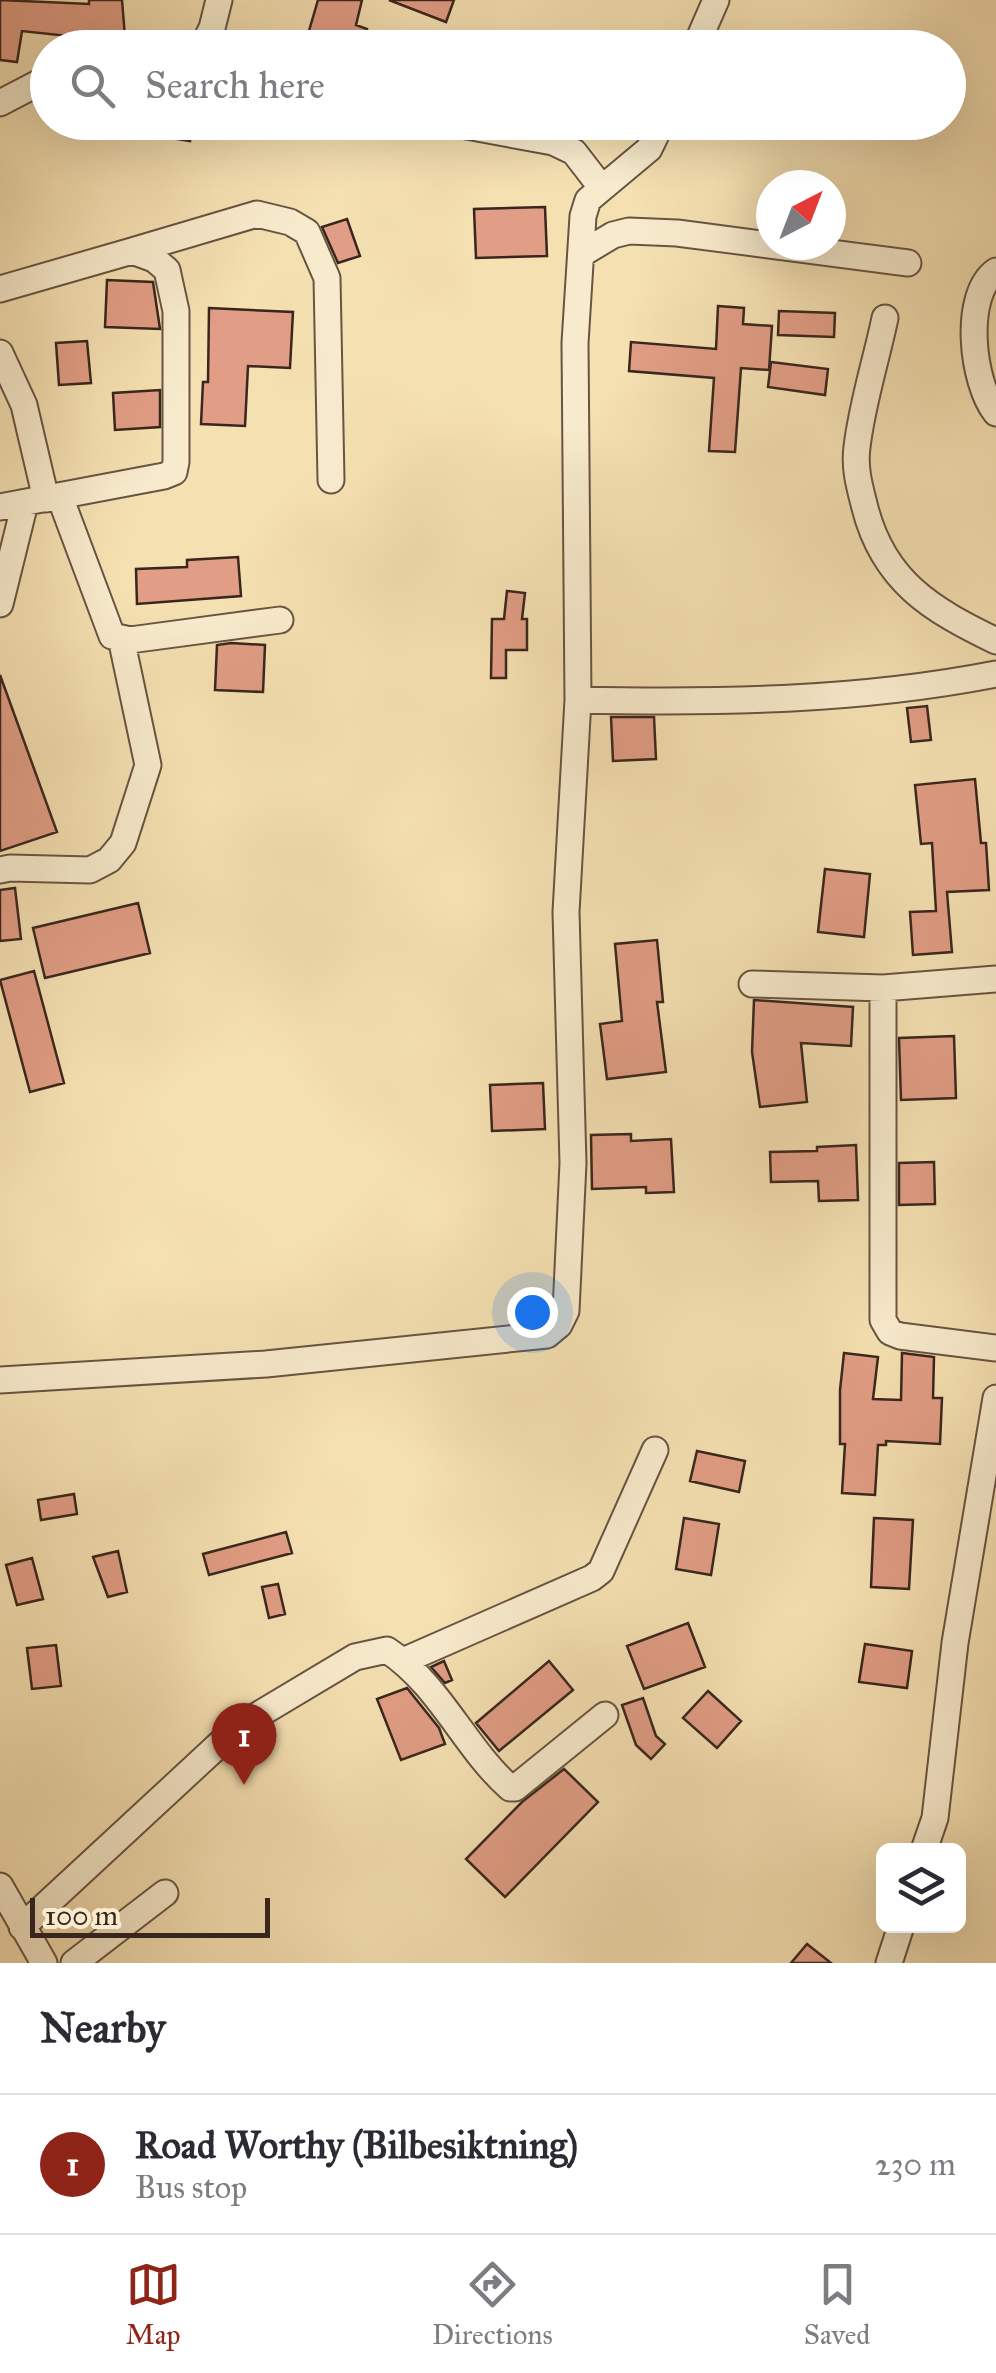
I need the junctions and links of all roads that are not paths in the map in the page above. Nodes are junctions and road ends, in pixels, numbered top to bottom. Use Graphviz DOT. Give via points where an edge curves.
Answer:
graph roads {
  1 [pos="218,0"];
  2 [pos="716,0"];
  3 [pos="211,30"];
  4 [pos="703,30"];
  5 [pos="30,87"];
  6 [pos="0,103"];
  7 [pos="542,140"];
  8 [pos="653,140"];
  9 [pos="601,187"];
  10 [pos="132,252"];
  11 [pos="582,254"];
  12 [pos="908,264"];
  13 [pos="996,270"];
  14 [pos="0,289"];
  15 [pos="886,318"];
  16 [pos="0,353"];
  17 [pos="996,413"];
  18 [pos="331,480"];
  19 [pos="33,502"];
  20 [pos="0,604"];
  21 [pos="280,620"];
  22 [pos="122,638"];
  23 [pos="996,641"];
  24 [pos="996,674"];
  25 [pos="578,700"];
  26 [pos="0,870"];
  27 [pos="996,979"];
  28 [pos="752,984"];
  29 [pos="884,988"];
  30 [pos="996,1348"];
  31 [pos="0,1380"];
  32 [pos="996,1398"];
  33 [pos="655,1450"];
  34 [pos="402,1661"];
  35 [pos="605,1716"];
  36 [pos="926,1843"];
  37 [pos="0,1886"];
  38 [pos="164,1893"];
  39 [pos="22,1927"];
  40 [pos="899,1933"];
  41 [pos="44,1963"];
  42 [pos="74,1963"];
  43 [pos="889,1963"];
  1 -- 3 [label="street"];
  2 -- 4 [label="street"];
  5 -- 6 [label="street"];
  7 -- 9 [label="street" via="574,152"];
  8 -- 9 [label="street"];
  9 -- 11 [label="street" via="583,216"];
  10 -- 14 [label="street"];
  10 -- 18 [label="street" via="257,214 307,232 327,278"];
  10 -- 19 [label="street" via="166,270 176,311 174,472"];
  11 -- 12 [label="street" via="629,231"];
  11 -- 25 [label="street" via="575,343"];
  13 -- 17 [label="street" via="978,294 974,324 977,363"];
  15 -- 23 [label="street" via="857,448 856,475 869,524 898,578 949,618"];
  16 -- 19 [label="street" via="24,404"];
  19 -- 20 [label="street"];
  19 -- 22 [label="street" via="112,636"];
  21 -- 22 [label="street"];
  22 -- 26 [label="street" via="148,765 123,843 90,870"];
  24 -- 25 [label="street" via="808,698"];
  25 -- 31 [label="street" via="566,912 574,1162 566,1311 558,1325 547,1335 266,1364"];
  27 -- 29 [label="street"];
  28 -- 29 [label="street"];
  29 -- 30 [label="street" via="884,1320 900,1336"];
  32 -- 36 [label="street"];
  33 -- 34 [label="street" via="601,1571"];
  34 -- 35 [label="street" via="510,1788"];
  34 -- 39 [label="street" via="386,1650 355,1657 238,1727"];
  37 -- 39 [label="street"];
  38 -- 42 [label="street"];
  39 -- 41 [label="street"];
  40 -- 43 [label="street"];
}
